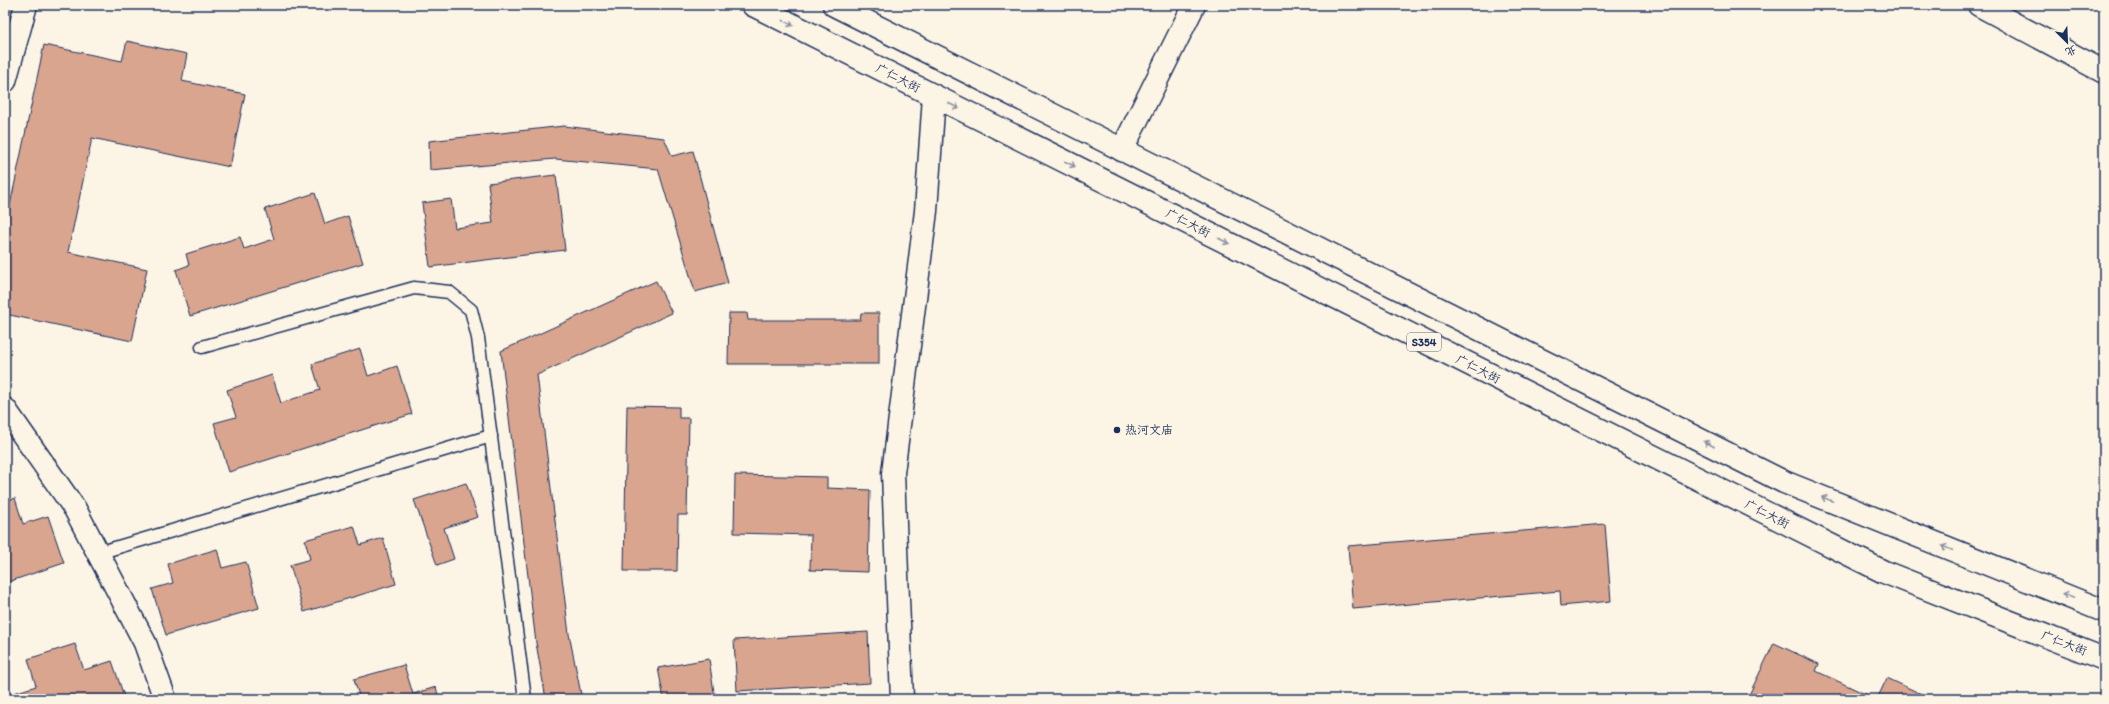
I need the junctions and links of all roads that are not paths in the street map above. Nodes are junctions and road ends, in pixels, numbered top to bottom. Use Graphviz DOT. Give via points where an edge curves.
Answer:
graph roads {
  1 [pos="26,5"];
  2 [pos="753,5"];
  3 [pos="834,5"];
  4 [pos="1194,5"];
  5 [pos="1979,5"];
  6 [pos="2104,72"];
  7 [pos="5,81"];
  8 [pos="934,96"];
  9 [pos="1122,150"];
  10 [pos="202,347"];
  11 [pos="5,408"];
  12 [pos="491,436"];
  13 [pos="98,553"];
  14 [pos="2104,611"];
  15 [pos="2104,659"];
  16 [pos="165,699"];
  17 [pos="525,699"];
  18 [pos="902,699"];
  1 -- 7 [label="main road"];
  2 -- 8 [label="main road, 广仁大街 / S354, one-way"];
  3 -- 9 [label="main road"];
  4 -- 9 [label="main road"];
  5 -- 6 [label="main road"];
  8 -- 15 [label="main road, 广仁大街 / S354, one-way" via="1884,572"];
  8 -- 18 [label="main road" via="926,211 893,473"];
  14 -- 9 [label="main road, one-way" via="1784,482"];
  10 -- 12 [label="lane" via="414,288 450,292 471,310 478,338"];
  11 -- 13 [label="main road" via="75,509"];
  12 -- 13 [label="lane"];
  12 -- 17 [label="lane"];
  13 -- 16 [label="main road" via="145,642"];
}
